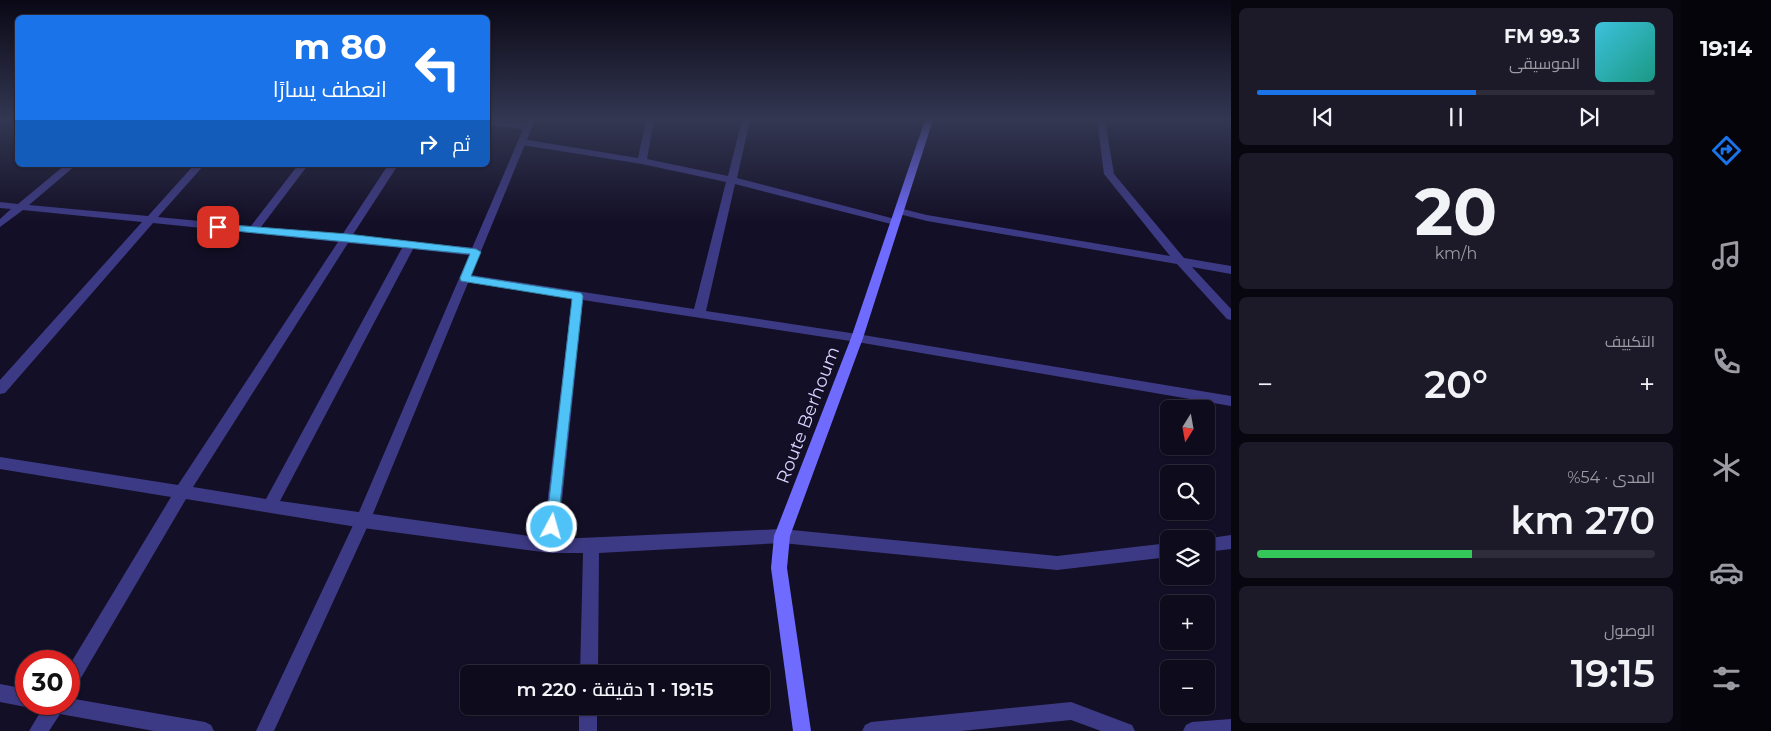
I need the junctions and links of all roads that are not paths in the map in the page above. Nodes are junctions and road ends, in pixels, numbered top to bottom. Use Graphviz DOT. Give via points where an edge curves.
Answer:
graph roads {
  1 [pos="517,154"];
  2 [pos="599,154"];
  3 [pos="643,154"];
  4 [pos="738,154"];
  5 [pos="918,154"];
  6 [pos="1106,154"];
  7 [pos="642,161"];
  8 [pos="69,167"];
  9 [pos="197,167"];
  10 [pos="301,167"];
  11 [pos="392,167"];
  12 [pos="732,180"];
  13 [pos="0,205"];
  14 [pos="19,208"];
  15 [pos="897,216"];
  16 [pos="149,219"];
  17 [pos="0,224"];
  18 [pos="252,231"];
  19 [pos="348,238"];
  20 [pos="410,244"];
  21 [pos="476,252"];
  22 [pos="1181,262"];
  23 [pos="1231,270"];
  24 [pos="465,278"];
  25 [pos="578,296"];
  26 [pos="699,314"];
  27 [pos="1231,316"];
  28 [pos="857,338"];
  29 [pos="0,389"];
  30 [pos="1231,401"];
  31 [pos="0,463"];
  32 [pos="182,492"];
  33 [pos="270,506"];
  34 [pos="364,521"];
  35 [pos="782,536"];
  36 [pos="1231,542"];
  37 [pos="1215,544"];
  38 [pos="550,546"];
  39 [pos="591,546"];
  40 [pos="1160,551"];
  41 [pos="80,664"];
  42 [pos="589,665"];
  43 [pos="0,693"];
  44 [pos="15,696"];
  45 [pos="80,708"];
  46 [pos="48,715"];
  47 [pos="588,715"];
  48 [pos="1231,728"];
  49 [pos="38,731"];
  50 [pos="205,731"];
  51 [pos="265,731"];
  52 [pos="588,731"];
  53 [pos="802,731"];
  54 [pos="871,731"];
  55 [pos="1126,731"];
  56 [pos="1192,731"];
  1 -- 21 [label="street"];
  2 -- 7 [label="street"];
  3 -- 7 [label="street"];
  4 -- 12 [label="street"];
  5 -- 15 [label="main road, Route Berhoum"];
  6 -- 22 [label="street" via="1109,174"];
  7 -- 12 [label="street"];
  8 -- 14 [label="street"];
  9 -- 16 [label="street"];
  10 -- 18 [label="street"];
  11 -- 19 [label="street"];
  12 -- 15 [label="street"];
  12 -- 26 [label="street"];
  13 -- 14 [label="street"];
  14 -- 16 [label="street"];
  14 -- 17 [label="street"];
  15 -- 22 [label="street" via="927,218"];
  15 -- 28 [label="main road, Route Berhoum"];
  16 -- 18 [label="street"];
  16 -- 29 [label="street"];
  18 -- 19 [label="street"];
  19 -- 20 [label="street"];
  19 -- 32 [label="street"];
  20 -- 21 [label="street"];
  20 -- 33 [label="street"];
  21 -- 24 [label="street"];
  22 -- 23 [label="street"];
  22 -- 27 [label="street"];
  24 -- 25 [label="street"];
  24 -- 34 [label="street"];
  25 -- 26 [label="street"];
  25 -- 38 [label="street"];
  26 -- 28 [label="street"];
  28 -- 30 [label="street"];
  28 -- 35 [label="main road, Route Berhoum"];
  31 -- 32 [label="street"];
  32 -- 33 [label="street"];
  32 -- 41 [label="street"];
  33 -- 34 [label="street"];
  34 -- 38 [label="street"];
  34 -- 51 [label="street"];
  35 -- 39 [label="street"];
  35 -- 40 [label="street" via="1057,563"];
  35 -- 53 [label="main road, Route Berhoum" via="779,568"];
  36 -- 37 [label="street"];
  38 -- 39 [label="street"];
  39 -- 42 [label="street"];
  43 -- 44 [label="street"];
  45 -- 50 [label="street"];
  46 -- 49 [label="street"];
  47 -- 52 [label="street"];
  48 -- 56 [label="street"];
  54 -- 55 [label="street" via="1071,711"];
}
